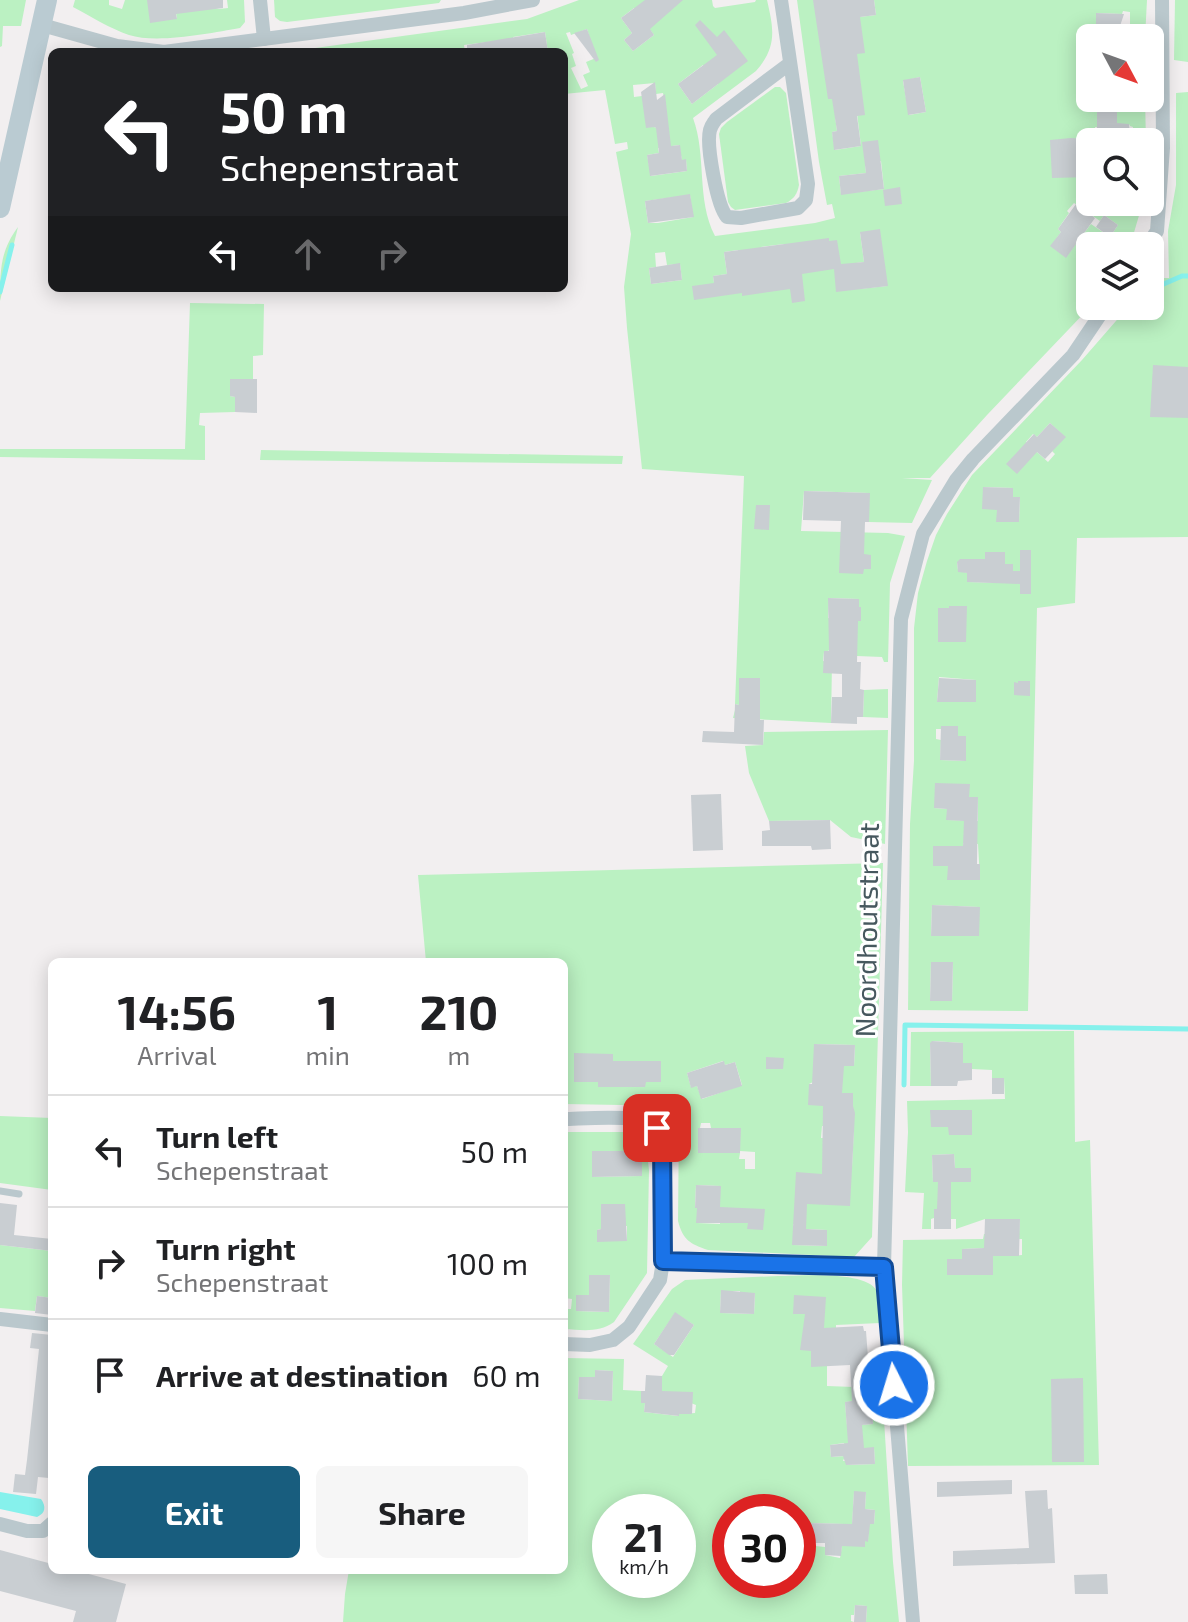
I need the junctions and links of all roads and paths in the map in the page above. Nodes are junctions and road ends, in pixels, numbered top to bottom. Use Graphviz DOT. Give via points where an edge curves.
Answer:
graph roads {
  1 [pos="47,0"];
  2 [pos="260,0"];
  3 [pos="533,0"];
  4 [pos="781,0"];
  5 [pos="1162,0"];
  6 [pos="464,6"];
  7 [pos="42,25"];
  8 [pos="264,39"];
  9 [pos="133,48"];
  10 [pos="195,48"];
  11 [pos="789,64"];
  12 [pos="0,208"];
  13 [pos="1156,232"];
  14 [pos="1097,320"];
  15 [pos="568,1119"];
  16 [pos="0,1191"];
  17 [pos="19,1194"];
  18 [pos="663,1261"];
  19 [pos="884,1267"];
  20 [pos="0,1319"];
  21 [pos="48,1325"];
  22 [pos="568,1344"];
  23 [pos="0,1524"];
  24 [pos="48,1527"];
  25 [pos="913,1622"];
  1 -- 7 [label="main road"];
  2 -- 8 [label="street"];
  3 -- 6 [label="street"];
  4 -- 11 [label="street"];
  5 -- 13 [label="street"];
  6 -- 8 [label="street"];
  7 -- 9 [label="street"];
  7 -- 12 [label="main road"];
  8 -- 10 [label="street"];
  11 -- 11 [label="street" via="806,200 798,208 727,217 712,163 711,126"];
  14 -- 19 [label="street, Noordhoutstraat" via="1073,355 956,480 923,534 901,619"];
  15 -- 18 [label="street" via="627,1118 657,1128 662,1141"];
  16 -- 17 [label="lane"];
  18 -- 19 [label="street"];
  18 -- 22 [label="street" via="660,1280 629,1327 613,1340"];
  19 -- 25 [label="street, Noordhoutstraat"];
  20 -- 21 [label="street"];
  23 -- 24 [label="street" via="27,1531"];
}
